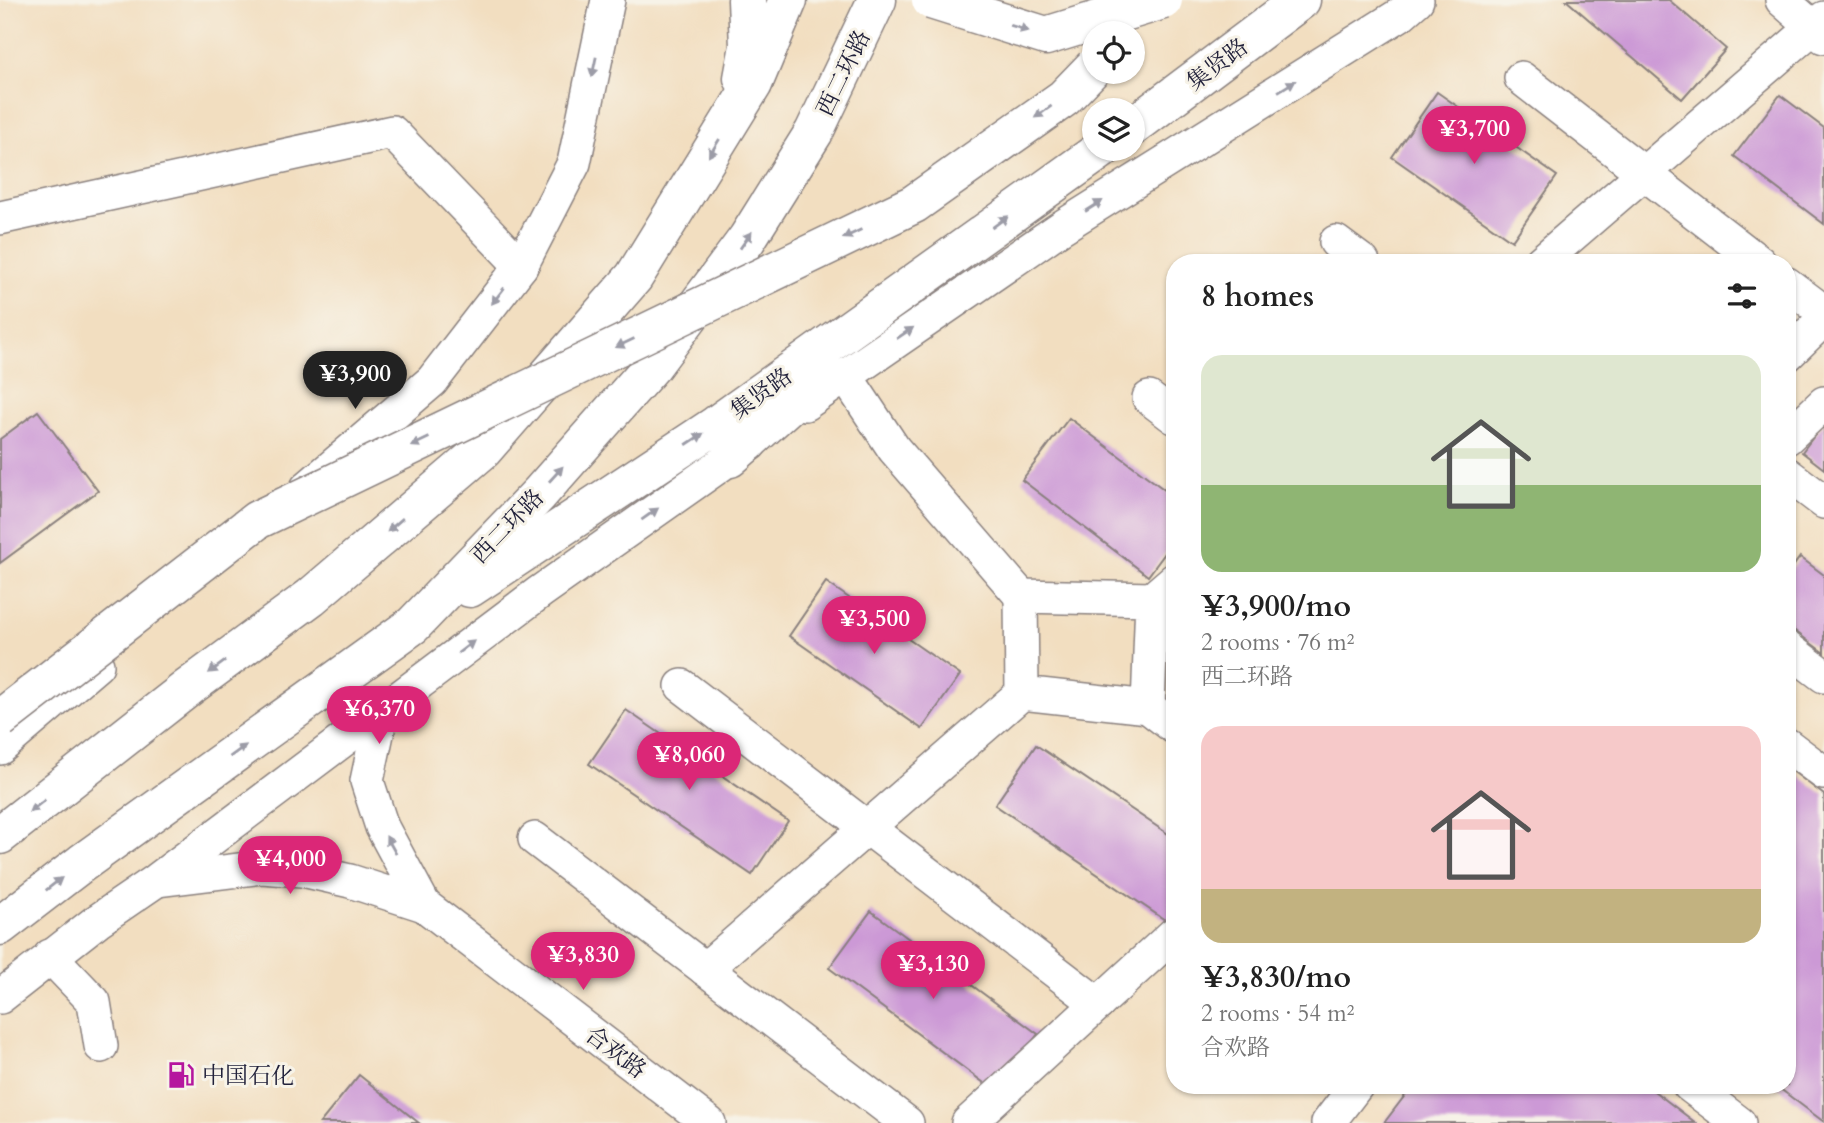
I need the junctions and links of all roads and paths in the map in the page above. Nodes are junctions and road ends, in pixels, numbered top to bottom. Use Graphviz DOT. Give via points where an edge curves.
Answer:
graph roads {
  1 [pos="608,0"];
  2 [pos="747,0"];
  3 [pos="788,0"];
  4 [pos="877,0"];
  5 [pos="931,0"];
  6 [pos="1157,0"];
  7 [pos="1163,0"];
  8 [pos="1301,0"];
  9 [pos="1417,0"];
  10 [pos="1783,0"];
  11 [pos="1137,21"];
  12 [pos="1820,27"];
  13 [pos="1521,78"];
  14 [pos="1082,79"];
  15 [pos="736,112"];
  16 [pos="1145,117"];
  17 [pos="1085,161"];
  18 [pos="1644,173"];
  19 [pos="0,218"];
  20 [pos="1336,242"];
  21 [pos="956,253"];
  22 [pos="1352,254"];
  23 [pos="1550,254"];
  24 [pos="1749,254"];
  25 [pos="521,266"];
  26 [pos="1796,291"];
  27 [pos="1824,312"];
  28 [pos="1824,319"];
  29 [pos="1796,346"];
  30 [pos="845,375"];
  31 [pos="1824,403"];
  32 [pos="1796,429"];
  33 [pos="730,458"];
  34 [pos="1796,481"];
  35 [pos="1824,502"];
  36 [pos="1163,589"];
  37 [pos="1021,596"];
  38 [pos="413,625"];
  39 [pos="1796,655"];
  40 [pos="1824,676"];
  41 [pos="682,686"];
  42 [pos="1022,693"];
  43 [pos="1148,707"];
  44 [pos="382,710"];
  45 [pos="0,719"];
  46 [pos="1166,721"];
  47 [pos="0,748"];
  48 [pos="1796,752"];
  49 [pos="1824,773"];
  50 [pos="867,828"];
  51 [pos="0,835"];
  52 [pos="535,839"];
  53 [pos="157,880"];
  54 [pos="424,905"];
  55 [pos="0,926"];
  56 [pos="1166,941"];
  57 [pos="50,957"];
  58 [pos="705,969"];
  59 [pos="0,997"];
  60 [pos="1098,1004"];
  61 [pos="101,1046"];
  62 [pos="1350,1094"];
  63 [pos="1701,1094"];
  64 [pos="709,1123"];
  65 [pos="906,1123"];
  66 [pos="968,1123"];
  67 [pos="1328,1123"];
  68 [pos="1739,1123"];
  1 -- 25 [label="street, one-way" via="574,163"];
  2 -- 15 [label="highway" via="749,46"];
  3 -- 15 [label="highway"];
  38 -- 4 [label="highway, 西二环路, one-way" via="539,494 652,366 747,239 814,132"];
  5 -- 7 [label="highway, one-way, bridge" via="1046,36"];
  6 -- 11 [label="highway"];
  8 -- 16 [label="highway, 集贤路"];
  30 -- 9 [label="street, one-way" via="1062,226"];
  10 -- 12 [label="street"];
  12 -- 18 [label="street"];
  13 -- 18 [label="street"];
  14 -- 45 [label="highway, one-way, bridge" via="1064,98 914,204 257,520"];
  15 -- 51 [label="highway, one-way" via="634,277 483,450 311,597"];
  21 -- 17 [label="highway, 集贤路, one-way"];
  18 -- 23 [label="street"];
  18 -- 24 [label="street"];
  19 -- 25 [label="street" via="392,132"];
  20 -- 22 [label="street"];
  21 -- 33 [label="highway"];
  38 -- 21 [label="highway, 集贤路, one-way" via="716,425"];
  25 -- 47 [label="street, one-way" via="432,381"];
  26 -- 27 [label="street"];
  28 -- 29 [label="street"];
  30 -- 33 [label="street"];
  30 -- 37 [label="street" via="894,449"];
  31 -- 32 [label="street"];
  44 -- 33 [label="street, one-way"];
  34 -- 35 [label="street"];
  36 -- 37 [label="street"];
  36 -- 43 [label="street"];
  37 -- 42 [label="street"];
  55 -- 38 [label="highway, 西二环路, one-way"];
  39 -- 40 [label="street"];
  41 -- 50 [label="street"];
  42 -- 43 [label="street"];
  42 -- 50 [label="street"];
  43 -- 46 [label="street"];
  44 -- 53 [label="street"];
  54 -- 44 [label="street, one-way" via="382,827 368,781"];
  48 -- 49 [label="street"];
  50 -- 58 [label="street"];
  50 -- 60 [label="street"];
  52 -- 58 [label="street"];
  53 -- 54 [label="street" via="262,867 302,870"];
  53 -- 57 [label="street"];
  54 -- 64 [label="street, 合欢路"];
  56 -- 60 [label="street"];
  57 -- 59 [label="street"];
  57 -- 61 [label="street" via="94,1002"];
  58 -- 65 [label="street"];
  60 -- 66 [label="street"];
  62 -- 67 [label="street"];
  63 -- 68 [label="street"];
}
